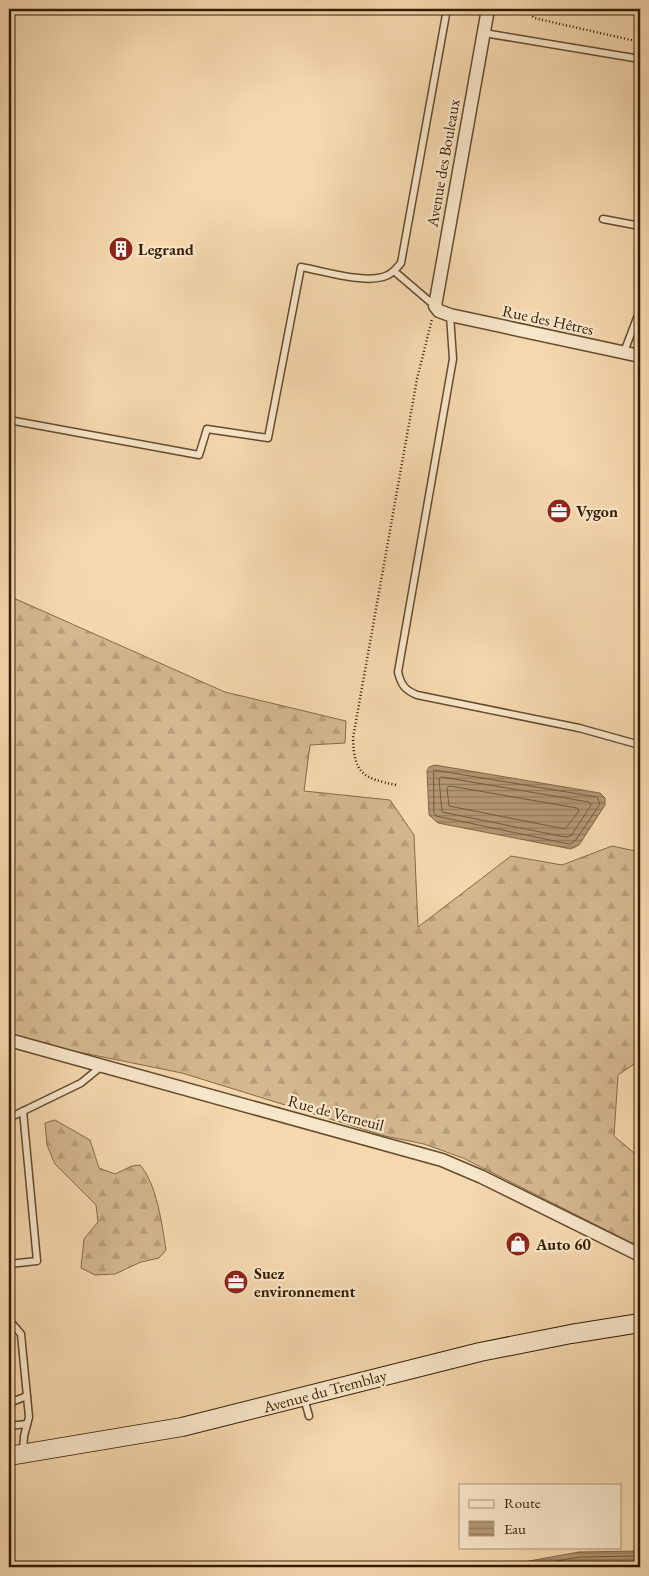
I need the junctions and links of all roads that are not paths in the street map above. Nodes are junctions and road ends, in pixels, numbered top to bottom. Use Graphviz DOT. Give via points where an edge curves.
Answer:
graph roads {
  1 [pos="447,9"];
  2 [pos="488,9"];
  3 [pos="484,33"];
  4 [pos="640,59"];
  5 [pos="602,219"];
  6 [pos="640,226"];
  7 [pos="394,271"];
  8 [pos="435,306"];
  9 [pos="640,310"];
  10 [pos="450,315"];
  11 [pos="624,352"];
  12 [pos="640,356"];
  13 [pos="9,420"];
  14 [pos="640,745"];
  15 [pos="9,1040"];
  16 [pos="103,1065"];
  17 [pos="23,1112"];
  18 [pos="9,1118"];
  19 [pos="640,1255"];
  20 [pos="9,1264"];
  21 [pos="9,1320"];
  22 [pos="640,1323"];
  23 [pos="27,1396"];
  24 [pos="304,1396"];
  25 [pos="9,1403"];
  26 [pos="309,1416"];
  27 [pos="27,1424"];
  28 [pos="9,1426"];
  29 [pos="16,1455"];
  1 -- 7 [label="lane" via="401,263"];
  2 -- 3 [label="street, Avenue des Bouleaux"];
  3 -- 4 [label="lane"];
  3 -- 8 [label="street, Avenue des Bouleaux"];
  5 -- 6 [label="lane"];
  7 -- 8 [label="lane"];
  7 -- 13 [label="lane" via="385,277 371,279 301,267 268,438 206,428 199,455"];
  8 -- 10 [label="street"];
  9 -- 11 [label="lane"];
  10 -- 11 [label="street, Rue des Hêtres"];
  10 -- 14 [label="lane" via="453,360 398,672 401,684 417,695 579,728"];
  11 -- 12 [label="street, Rue des Hêtres"];
  15 -- 16 [label="street, Rue de Verneuil"];
  16 -- 17 [label="lane" via="82,1083"];
  16 -- 19 [label="street, Rue de Verneuil" via="442,1160"];
  17 -- 18 [label="lane"];
  17 -- 20 [label="lane" via="37,1261"];
  21 -- 23 [label="lane" via="21,1334"];
  22 -- 24 [label="main road, Avenue du Tremblay" via="480,1352"];
  23 -- 25 [label="lane"];
  23 -- 27 [label="lane"];
  24 -- 26 [label="lane"];
  24 -- 29 [label="main road, Avenue du Tremblay" via="161,1431"];
  27 -- 28 [label="lane"];
  27 -- 29 [label="lane"];
}
